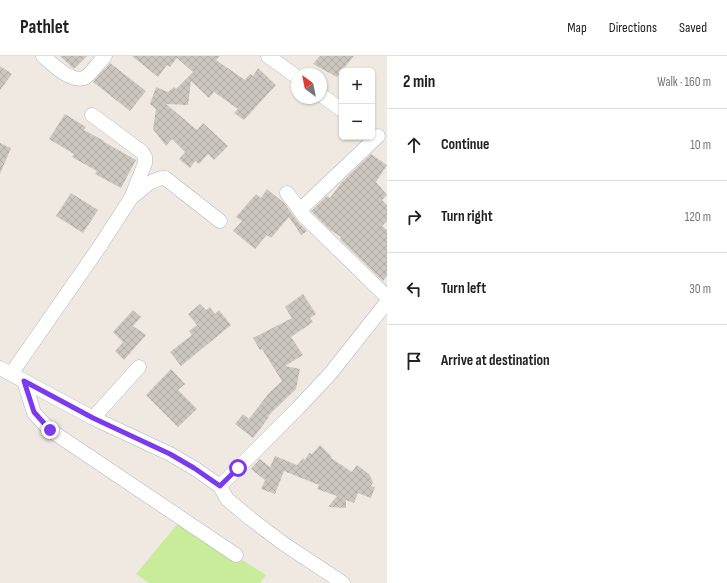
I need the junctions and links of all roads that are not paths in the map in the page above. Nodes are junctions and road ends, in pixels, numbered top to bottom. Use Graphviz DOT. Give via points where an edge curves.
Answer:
graph roads {
  1 [pos="44,56"];
  2 [pos="105,56"];
  3 [pos="268,56"];
  4 [pos="291,73"];
  5 [pos="327,99"];
  6 [pos="339,108"];
  7 [pos="92,115"];
  8 [pos="379,137"];
  9 [pos="287,193"];
  10 [pos="131,198"];
  11 [pos="304,206"];
  12 [pos="220,221"];
  13 [pos="387,297"];
  14 [pos="387,302"];
  15 [pos="139,367"];
  16 [pos="6,371"];
  17 [pos="24,381"];
  18 [pos="93,418"];
  19 [pos="220,486"];
  20 [pos="236,556"];
  21 [pos="343,583"];
  1 -- 2 [label="street" via="65,74 81,79"];
  3 -- 4 [label="street"];
  5 -- 6 [label="street"];
  7 -- 10 [label="street" via="142,152 145,157"];
  8 -- 11 [label="street"];
  9 -- 13 [label="street" via="305,217"];
  10 -- 12 [label="street" via="154,180 165,178"];
  10 -- 16 [label="street" via="100,246"];
  14 -- 19 [label="street" via="330,374"];
  15 -- 18 [label="street"];
  16 -- 17 [label="street"];
  17 -- 18 [label="street"];
  17 -- 20 [label="street" via="34,412 50,430"];
  18 -- 19 [label="street" via="170,454"];
  19 -- 21 [label="street" via="227,499 251,519"];
}
